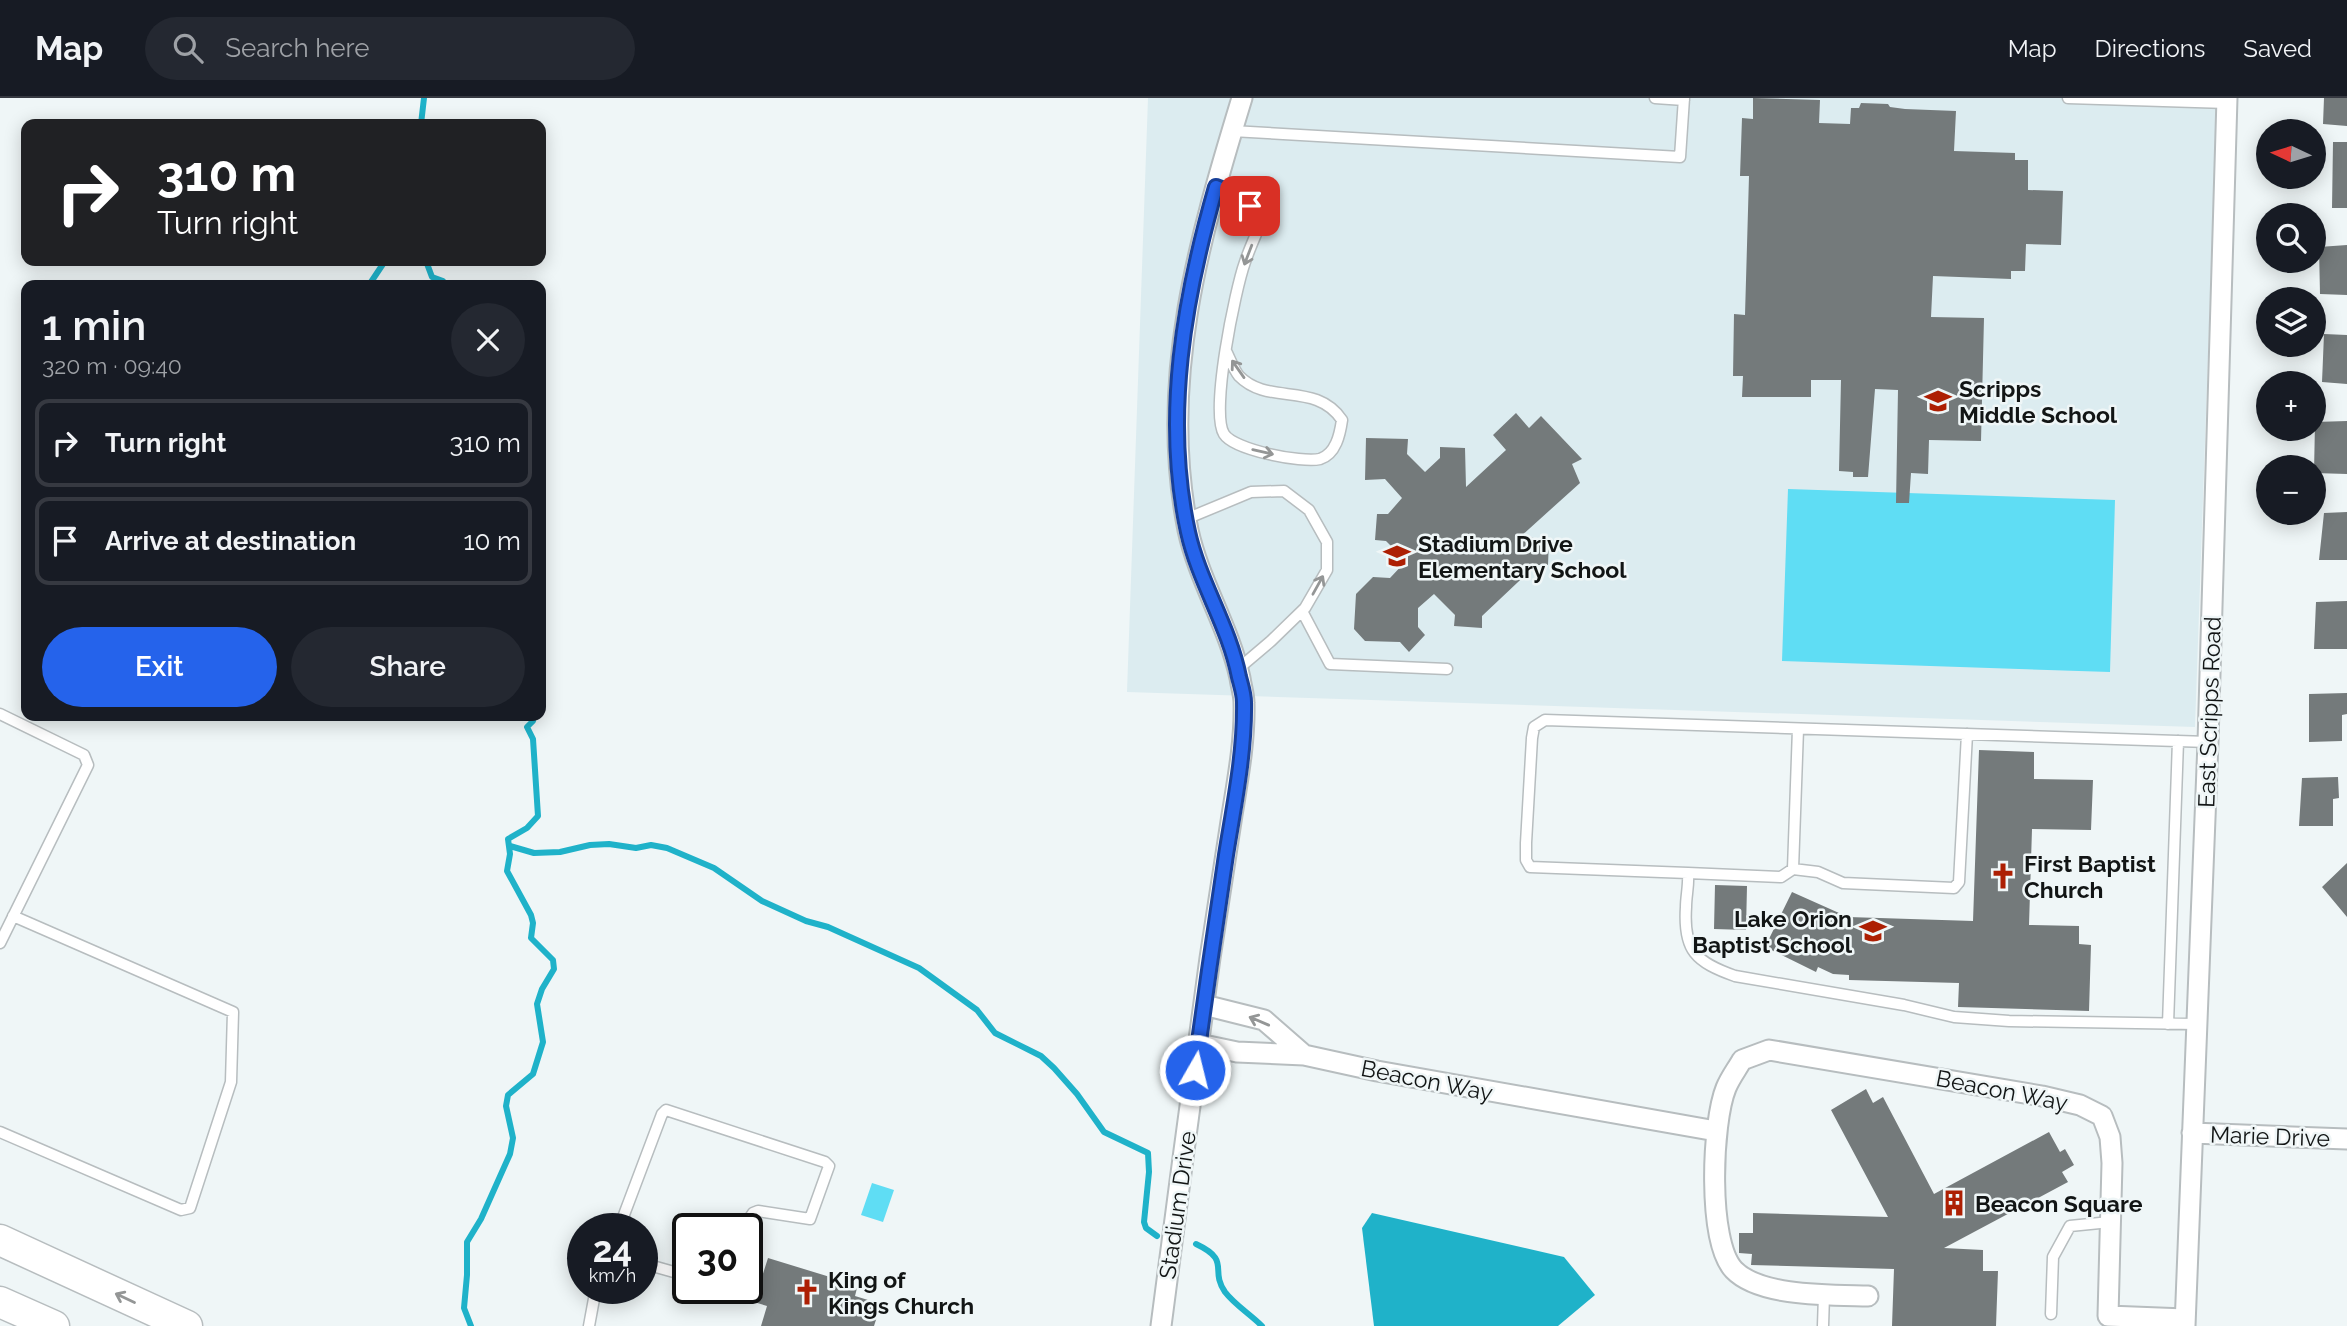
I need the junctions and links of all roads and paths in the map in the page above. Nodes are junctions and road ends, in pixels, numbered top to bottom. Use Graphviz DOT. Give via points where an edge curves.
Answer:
graph roads {
  1 [pos="1242,98"];
  2 [pos="1655,98"];
  3 [pos="2067,98"];
  4 [pos="1684,99"];
  5 [pos="2227,101"];
  6 [pos="1232,131"];
  7 [pos="1216,187"];
  8 [pos="1226,351"];
  9 [pos="1186,519"];
  10 [pos="1302,611"];
  11 [pos="1238,669"];
  12 [pos="1447,669"];
  13 [pos="0,714"];
  14 [pos="1798,729"];
  15 [pos="1967,734"];
  16 [pos="2178,741"];
  17 [pos="2208,742"];
  18 [pos="1793,869"];
  19 [pos="1688,873"];
  20 [pos="13,916"];
  21 [pos="0,943"];
  22 [pos="1204,1005"];
  23 [pos="2168,1024"];
  24 [pos="2196,1024"];
  25 [pos="1199,1044"];
  26 [pos="1304,1055"];
  27 [pos="1716,1130"];
  28 [pos="0,1132"];
  29 [pos="2192,1133"];
  30 [pos="2347,1139"];
  31 [pos="625,1213"];
  32 [pos="753,1213"];
  33 [pos="2110,1222"];
  34 [pos="0,1241"];
  35 [pos="1824,1295"];
  36 [pos="1868,1296"];
  37 [pos="0,1302"];
  38 [pos="593,1304"];
  39 [pos="2051,1314"];
  40 [pos="2107,1321"];
  41 [pos="2185,1322"];
  42 [pos="54,1326"];
  43 [pos="187,1326"];
  44 [pos="589,1326"];
  45 [pos="1161,1326"];
  46 [pos="1823,1326"];
  1 -- 6 [label="street, Stadium Drive"];
  2 -- 4 [label="lane"];
  3 -- 5 [label="lane"];
  4 -- 6 [label="lane" via="1680,157"];
  5 -- 17 [label="street, East Scripps Road"];
  6 -- 7 [label="street, Stadium Drive"];
  7 -- 8 [label="lane, one-way" via="1242,197 1259,227 1244,263"];
  7 -- 9 [label="street, Stadium Drive" via="1181,344 1178,446"];
  8 -- 8 [label="lane, one-way" via="1218,416 1223,433 1233,443 1305,459 1321,458 1332,451 1342,420 1334,407 1307,396 1263,391 1239,376"];
  10 -- 9 [label="lane, one-way" via="1327,570 1327,542 1309,510 1284,491 1251,492"];
  9 -- 11 [label="street, Stadium Drive"];
  10 -- 11 [label="lane"];
  10 -- 12 [label="lane" via="1330,664"];
  11 -- 22 [label="street, Stadium Drive" via="1245,700 1240,768"];
  13 -- 20 [label="lane" via="84,755 88,765"];
  14 -- 15 [label="lane"];
  14 -- 18 [label="lane"];
  14 -- 19 [label="lane" via="1545,720 1534,727 1526,843 1530,867"];
  15 -- 16 [label="lane"];
  15 -- 18 [label="lane" via="1959,882 1954,888 1843,883 1818,872"];
  16 -- 17 [label="lane"];
  16 -- 23 [label="lane"];
  17 -- 24 [label="street, East Scripps Road"];
  18 -- 19 [label="lane" via="1781,877"];
  19 -- 23 [label="lane" via="1687,940 1709,967 1735,976 1954,1017"];
  20 -- 21 [label="lane"];
  20 -- 28 [label="lane" via="233,1012 231,1082 190,1208 181,1210"];
  22 -- 25 [label="street, Stadium Drive"];
  26 -- 22 [label="street, Beacon Way, one-way" via="1264,1020"];
  23 -- 24 [label="lane"];
  24 -- 29 [label="street, East Scripps Road"];
  25 -- 26 [label="street, Beacon Way" via="1237,1052"];
  25 -- 45 [label="street, Stadium Drive"];
  26 -- 27 [label="street, Beacon Way"];
  27 -- 33 [label="street, Beacon Way" via="1726,1088 1742,1060 1769,1050 2042,1096 2102,1116 2110,1137"];
  27 -- 35 [label="street, Beacon Way" via="1716,1216 1722,1247 1734,1270 1763,1287"];
  29 -- 30 [label="street, Marie Drive"];
  29 -- 41 [label="street, East Scripps Road"];
  31 -- 32 [label="lane" via="666,1110 829,1166 810,1219"];
  33 -- 39 [label="lane" via="2070,1226 2053,1257"];
  33 -- 40 [label="street, Beacon Way"];
  43 -- 34 [label="main road, one-way"];
  35 -- 36 [label="street, Beacon Way"];
  35 -- 46 [label="lane"];
  37 -- 42 [label="main road"];
  38 -- 44 [label="lane"];
  40 -- 41 [label="street, Beacon Way"];
}
